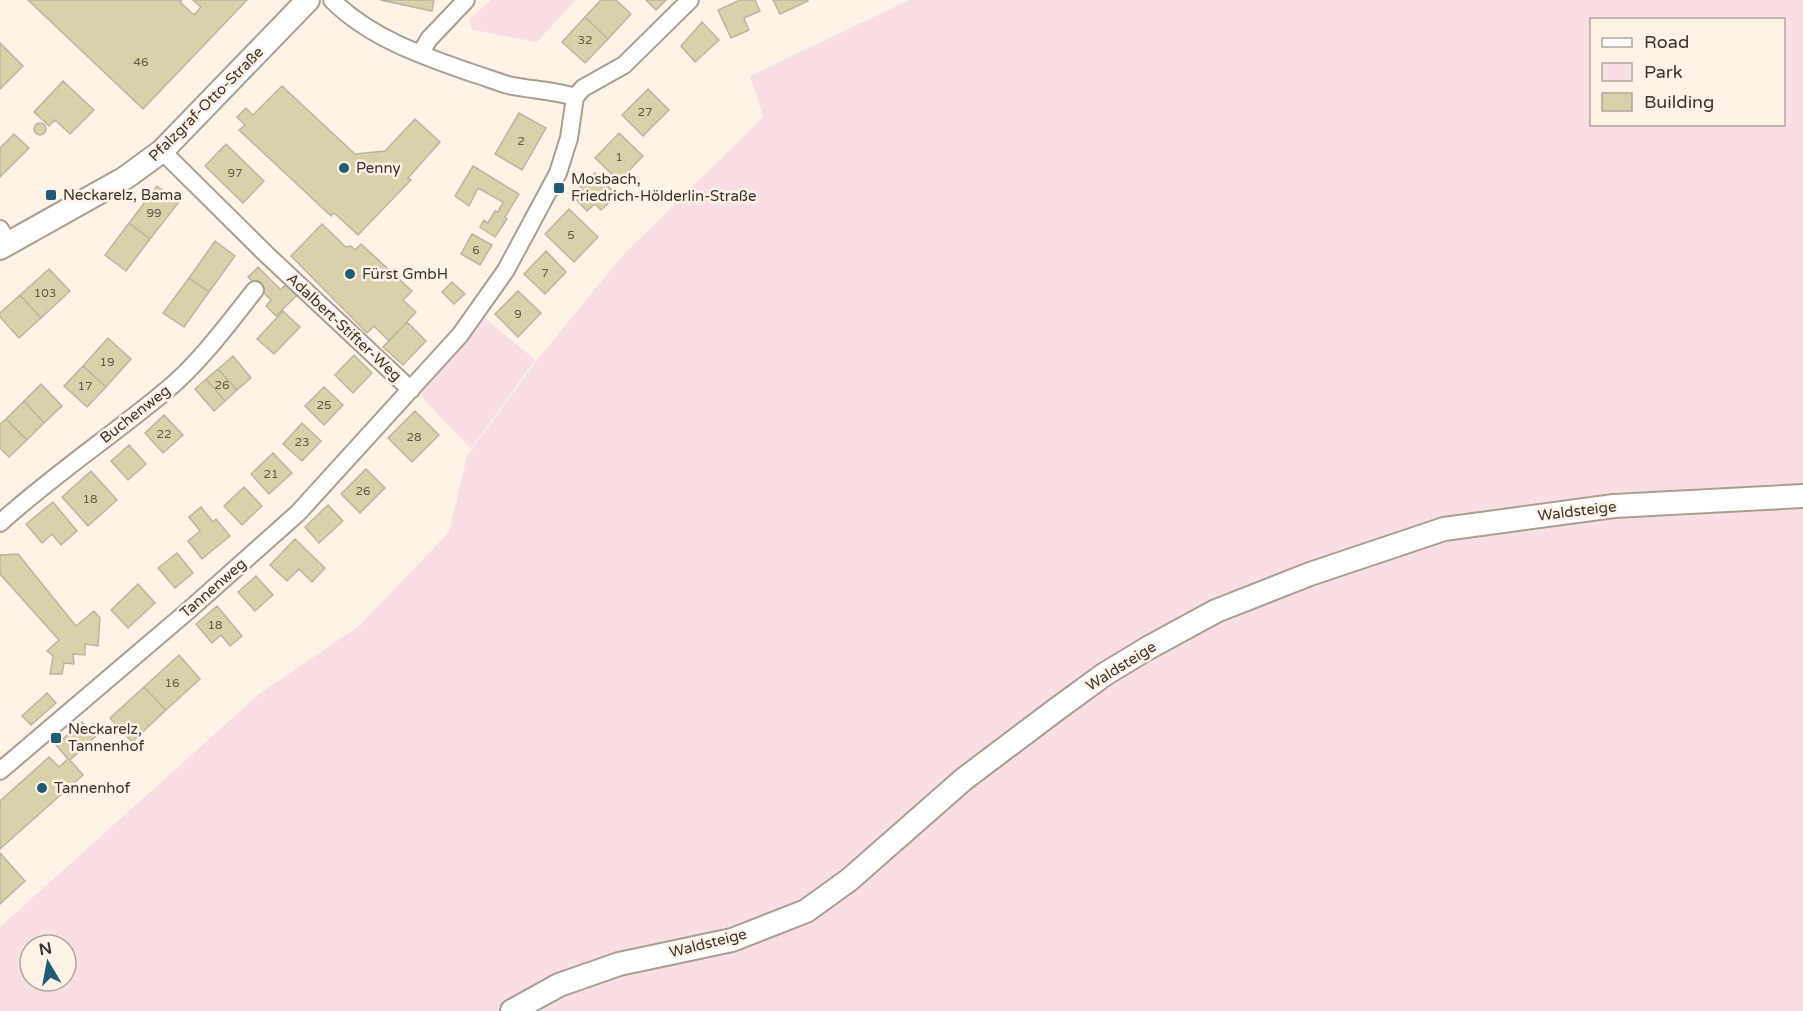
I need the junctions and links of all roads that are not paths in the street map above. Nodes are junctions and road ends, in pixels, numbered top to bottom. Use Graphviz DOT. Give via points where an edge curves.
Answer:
graph roads {
  1 [pos="308,0"];
  2 [pos="332,0"];
  3 [pos="466,0"];
  4 [pos="690,0"];
  5 [pos="420,54"];
  6 [pos="575,97"];
  7 [pos="162,151"];
  8 [pos="3,240"];
  9 [pos="255,290"];
  10 [pos="411,390"];
  11 [pos="1803,496"];
  12 [pos="0,523"];
  13 [pos="0,771"];
  14 [pos="512,1011"];
  1 -- 7 [label="street, Pfalzgraf-Otto-Straße"];
  2 -- 5 [label="street" via="376,33"];
  3 -- 5 [label="street"];
  4 -- 6 [label="street" via="624,65 583,88"];
  5 -- 6 [label="street" via="509,85"];
  6 -- 10 [label="street, Adalbert-Stifter-Weg" via="569,138 558,173 506,270 460,335"];
  7 -- 8 [label="street, Pfalzgraf-Otto-Straße" via="125,178"];
  7 -- 10 [label="street, Adalbert-Stifter-Weg"];
  9 -- 12 [label="street, Buchenweg" via="211,345 169,388"];
  10 -- 13 [label="street, Tannenweg" via="298,513"];
  11 -- 14 [label="street, Waldsteige" via="1614,506 1444,529 1310,574 1216,611 1148,648 1057,709 964,779 849,880 806,911 732,940 619,964 559,985"];
}
